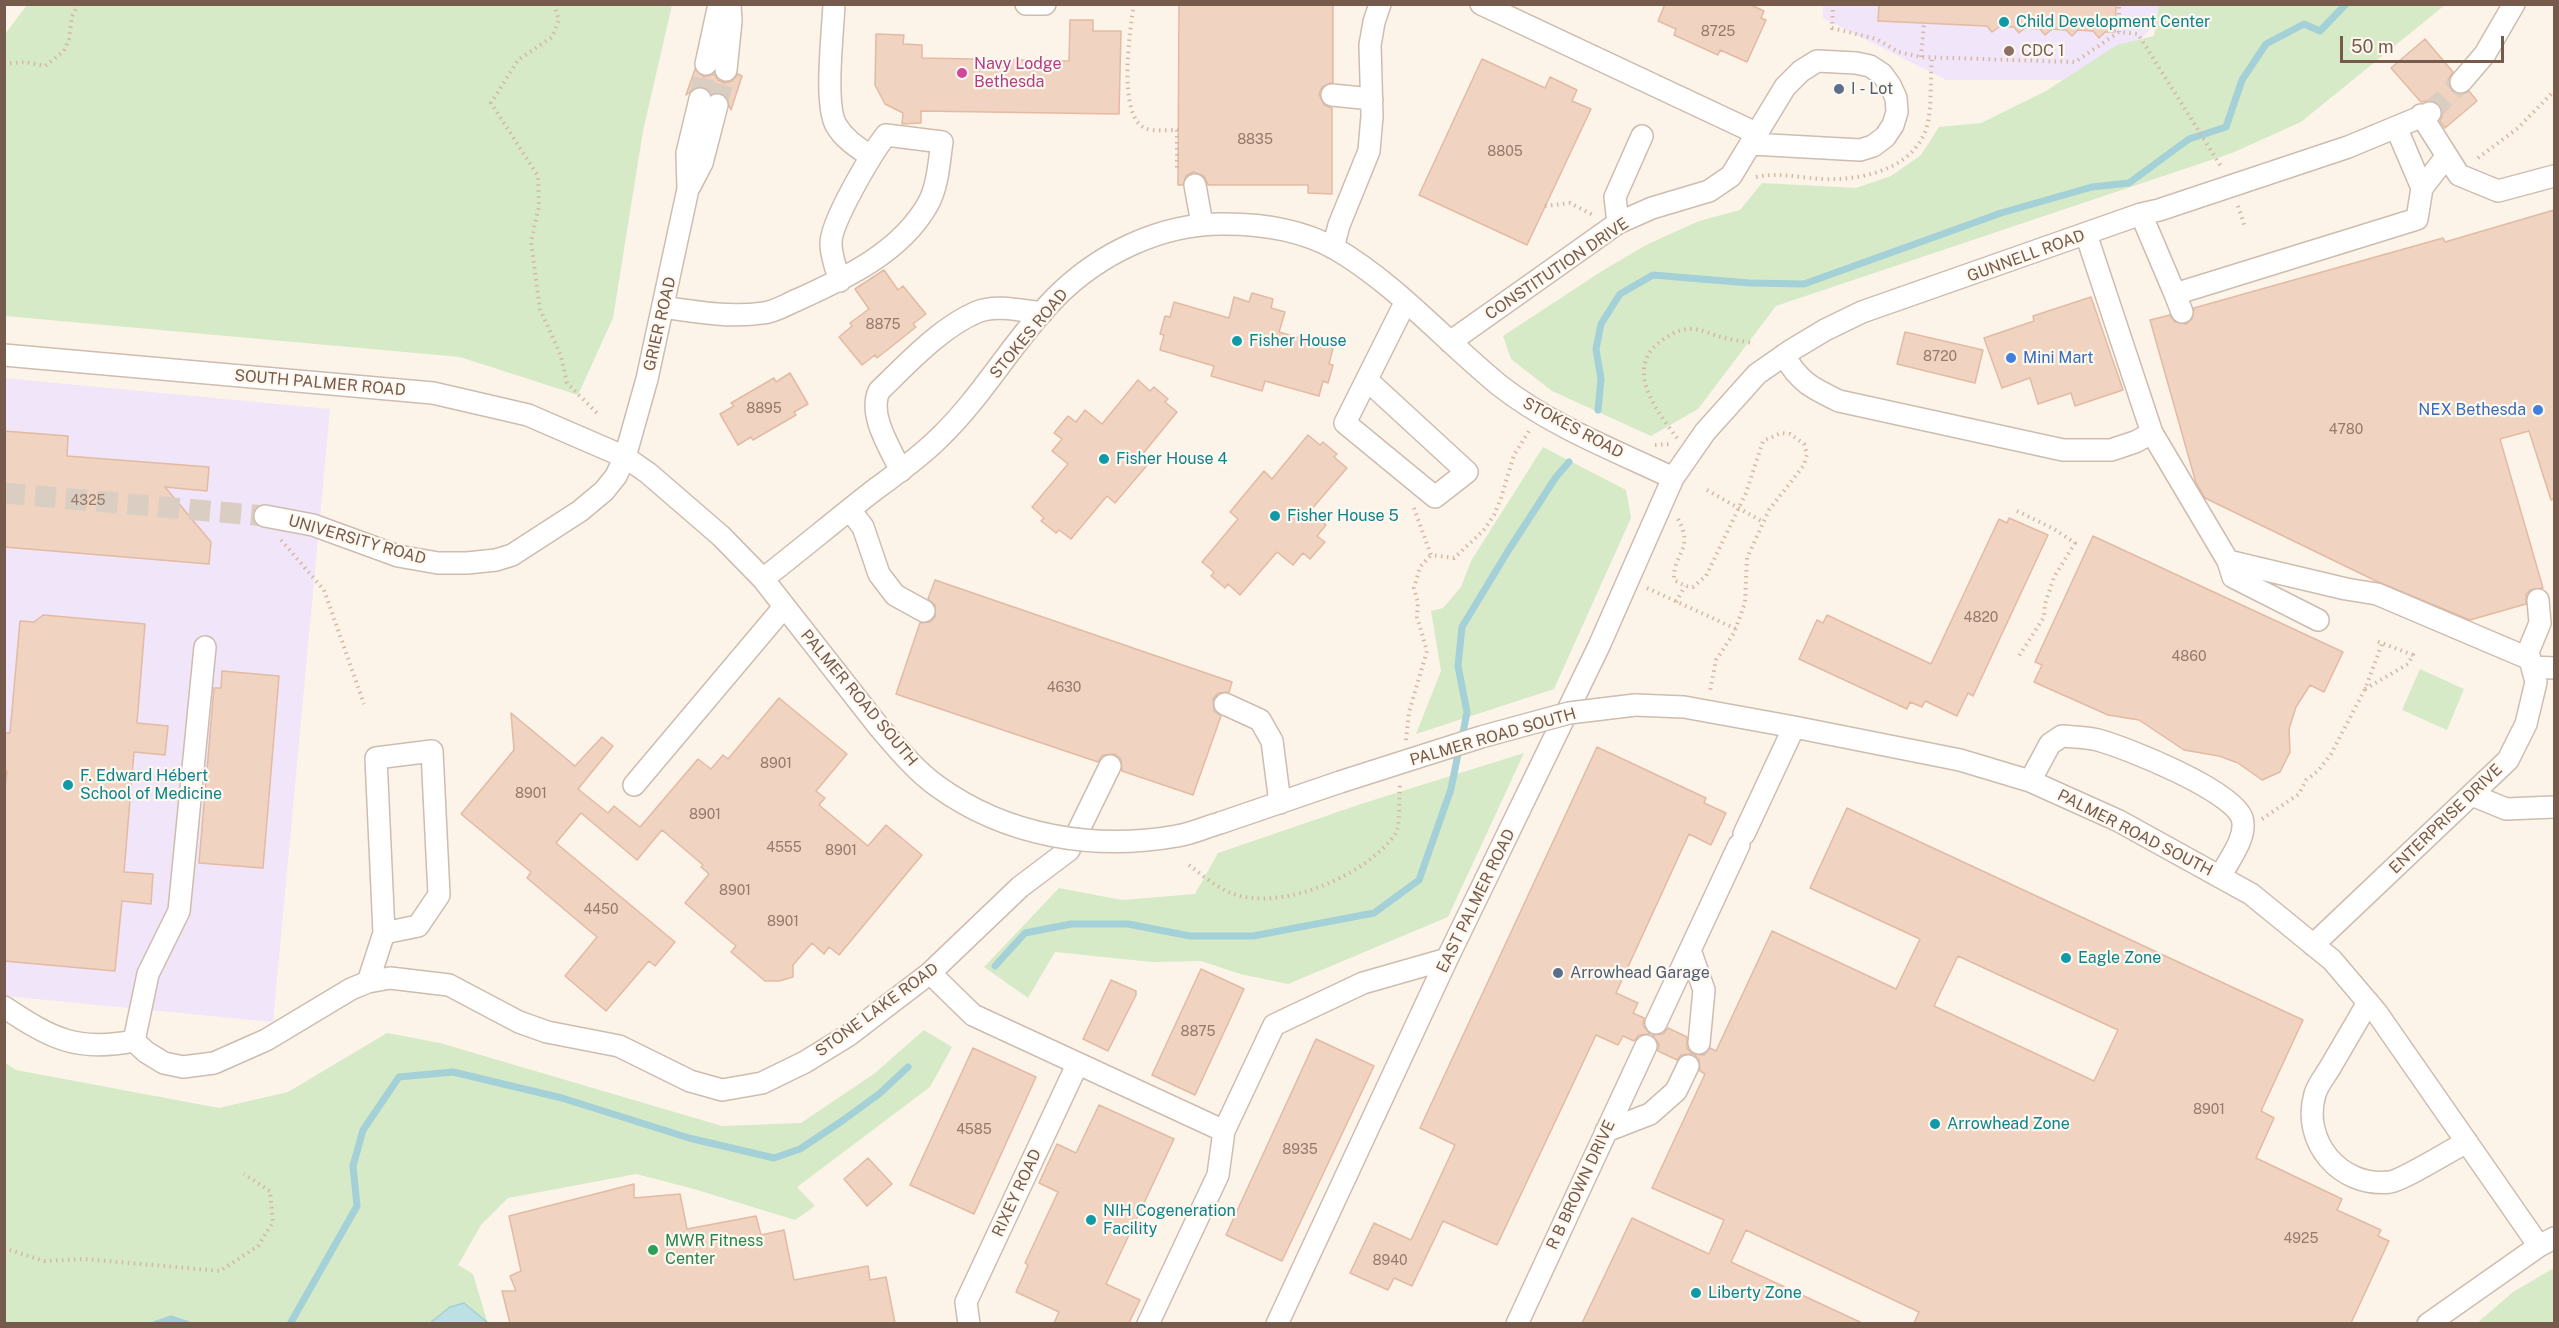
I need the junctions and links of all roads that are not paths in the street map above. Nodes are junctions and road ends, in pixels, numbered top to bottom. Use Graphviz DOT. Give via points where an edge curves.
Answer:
graph roads {
  1 [pos="719,4"];
  2 [pos="730,4"];
  3 [pos="834,4"];
  4 [pos="1026,4"];
  5 [pos="1046,4"];
  6 [pos="1380,4"];
  7 [pos="1481,4"];
  8 [pos="2514,4"];
  9 [pos="706,64"];
  10 [pos="726,70"];
  11 [pos="2461,82"];
  12 [pos="1332,95"];
  13 [pos="1372,99"];
  14 [pos="708,102"];
  15 [pos="2396,127"];
  16 [pos="1642,136"];
  17 [pos="1755,139"];
  18 [pos="870,156"];
  19 [pos="2446,157"];
  20 [pos="2554,177"];
  21 [pos="1186,184"];
  22 [pos="2422,188"];
  23 [pos="2141,214"];
  24 [pos="1202,224"];
  25 [pos="1614,226"];
  26 [pos="2086,234"];
  27 [pos="1333,248"];
  28 [pos="840,281"];
  29 [pos="1406,303"];
  30 [pos="663,307"];
  31 [pos="1042,313"];
  32 [pos="1450,342"];
  33 [pos="4,355"];
  34 [pos="1784,355"];
  35 [pos="1367,380"];
  36 [pos="2152,434"];
  37 [pos="625,457"];
  38 [pos="901,471"];
  39 [pos="1673,478"];
  40 [pos="850,510"];
  41 [pos="265,516"];
  42 [pos="2228,561"];
  43 [pos="763,579"];
  44 [pos="2538,600"];
  45 [pos="784,607"];
  46 [pos="924,611"];
  47 [pos="2318,620"];
  48 [pos="205,647"];
  49 [pos="2531,663"];
  50 [pos="2554,668"];
  51 [pos="1225,704"];
  52 [pos="1794,727"];
  53 [pos="1110,766"];
  54 [pos="2030,781"];
  55 [pos="634,785"];
  56 [pos="2472,795"];
  57 [pos="1280,803"];
  58 [pos="2554,807"];
  59 [pos="2220,877"];
  60 [pos="384,933"];
  61 [pos="2313,945"];
  62 [pos="1690,950"];
  63 [pos="1447,959"];
  64 [pos="930,973"];
  65 [pos="368,982"];
  66 [pos="2368,1002"];
  67 [pos="4,1007"];
  68 [pos="1656,1023"];
  69 [pos="134,1041"];
  70 [pos="1699,1043"];
  71 [pos="1646,1046"];
  72 [pos="1077,1065"];
  73 [pos="1688,1066"];
  74 [pos="1224,1131"];
  75 [pos="1606,1131"];
  76 [pos="2467,1142"];
  77 [pos="2547,1242"];
  78 [pos="969,1323"];
  79 [pos="1148,1323"];
  80 [pos="1277,1323"];
  81 [pos="1517,1323"];
  82 [pos="2428,1323"];
  1 -- 9 [label="street"];
  2 -- 10 [label="street"];
  3 -- 18 [label="street" via="831,105 835,124 848,142"];
  4 -- 5 [label="street"];
  6 -- 13 [label="street" via="1370,45"];
  7 -- 17 [label="street"];
  8 -- 11 [label="street" via="2485,54"];
  12 -- 13 [label="street"];
  13 -- 27 [label="street" via="1369,151"];
  14 -- 30 [label="street, GRIER ROAD" via="687,153 688,189"];
  15 -- 19 [label="street, GUNNELL ROAD" via="2425,114"];
  15 -- 22 [label="street"];
  15 -- 23 [label="street, GUNNELL ROAD" via="2348,147"];
  16 -- 25 [label="street" via="1615,197"];
  17 -- 17 [label="street, CONSTITUTION DRIVE" via="1860,150 1874,146 1889,131 1897,112 1896,98 1882,74 1869,66 1817,62 1785,87"];
  17 -- 25 [label="street, CONSTITUTION DRIVE" via="1731,176 1709,191 1652,208"];
  18 -- 28 [label="street" via="833,226 831,244"];
  18 -- 28 [label="street" via="886,135 942,142 929,202 919,218 901,239"];
  19 -- 20 [label="street" via="2458,175 2498,191"];
  19 -- 22 [label="street"];
  21 -- 24 [label="street"];
  22 -- 23 [label="street" via="2417,219 2178,303"];
  23 -- 26 [label="street, GUNNELL ROAD"];
  24 -- 27 [label="street, STOKES ROAD" via="1281,229"];
  24 -- 31 [label="street, STOKES ROAD" via="1149,237 1103,258"];
  25 -- 32 [label="street, CONSTITUTION DRIVE"];
  26 -- 34 [label="street, GUNNELL ROAD" via="1862,312"];
  26 -- 36 [label="street"];
  27 -- 29 [label="street, STOKES ROAD"];
  28 -- 30 [label="street" via="766,313 710,313"];
  29 -- 32 [label="street, STOKES ROAD"];
  29 -- 35 [label="street"];
  30 -- 37 [label="street, GRIER ROAD"];
  31 -- 38 [label="street, STOKES ROAD" via="956,421"];
  31 -- 38 [label="street" via="1002,309 978,312 940,336 879,391 874,402 879,423"];
  32 -- 39 [label="street, STOKES ROAD" via="1498,384 1546,417"];
  33 -- 37 [label="street, SOUTH PALMER ROAD" via="433,393 528,415"];
  34 -- 36 [label="street" via="1795,374 1813,389 1839,401 2063,450 2111,450"];
  34 -- 39 [label="street, GUNNELL ROAD" via="1757,374 1726,407"];
  35 -- 35 [label="street" via="1345,423 1435,497 1467,472"];
  36 -- 42 [label="street"];
  37 -- 41 [label="street, UNIVERSITY ROAD" via="616,476 580,511 512,555 496,560 420,561 313,525"];
  37 -- 43 [label="street, PALMER ROAD SOUTH" via="721,536"];
  38 -- 40 [label="street, STOKES ROAD"];
  39 -- 63 [label="street, EAST PALMER ROAD" via="1599,646"];
  40 -- 43 [label="street, STOKES ROAD"];
  40 -- 46 [label="street" via="863,527 879,574 895,595"];
  42 -- 47 [label="street" via="2233,577"];
  42 -- 49 [label="street" via="2378,594"];
  43 -- 45 [label="street, PALMER ROAD SOUTH"];
  44 -- 49 [label="street, ENTERPRISE DRIVE" via="2540,623 2528,652"];
  45 -- 55 [label="street"];
  45 -- 57 [label="street, PALMER ROAD SOUTH, bridge" via="915,766 936,785 1012,825 1096,843 1125,843 1179,836"];
  48 -- 69 [label="street" via="179,911 148,974"];
  49 -- 50 [label="street"];
  49 -- 56 [label="street, ENTERPRISE DRIVE" via="2536,682 2526,724 2508,760"];
  51 -- 57 [label="street" via="1260,720 1272,741"];
  52 -- 54 [label="street, PALMER ROAD SOUTH" via="1960,760"];
  52 -- 57 [label="street, PALMER ROAD SOUTH, bridge" via="1684,708 1635,705 1569,713 1481,736"];
  52 -- 62 [label="street"];
  53 -- 64 [label="street, STONE LAKE ROAD" via="1069,850 1020,887"];
  54 -- 59 [label="street, PALMER ROAD SOUTH" via="2119,821"];
  54 -- 59 [label="street" via="2050,744 2062,736 2095,739 2178,772 2237,809 2243,820 2241,837"];
  56 -- 58 [label="street" via="2506,809"];
  56 -- 61 [label="street, ENTERPRISE DRIVE"];
  59 -- 61 [label="street, PALMER ROAD SOUTH" via="2251,894"];
  60 -- 60 [label="street" via="418,926 439,896 432,752 376,758"];
  60 -- 65 [label="street"];
  61 -- 66 [label="street, PALMER ROAD SOUTH" via="2332,960"];
  62 -- 68 [label="street"];
  62 -- 70 [label="street" via="1704,990"];
  63 -- 74 [label="street" via="1363,983 1274,1025"];
  63 -- 80 [label="street, EAST PALMER ROAD"];
  64 -- 65 [label="street, STONE LAKE ROAD" via="849,1035 805,1062 762,1083 722,1090 690,1082 619,1046 547,1032 519,1022 449,985 390,978"];
  64 -- 72 [label="street" via="973,1015"];
  65 -- 69 [label="street, STONE LAKE ROAD" via="266,1040 214,1063 183,1067 164,1063"];
  66 -- 76 [label="street, PALMER ROAD SOUTH"];
  66 -- 76 [label="street" via="2316,1092 2314,1132 2322,1151 2352,1177 2392,1182"];
  67 -- 69 [label="street" via="57,1038 82,1046 107,1047"];
  71 -- 75 [label="street, R B BROWN DRIVE"];
  72 -- 74 [label="street"];
  72 -- 78 [label="street, RIXEY ROAD" via="966,1302"];
  73 -- 75 [label="street" via="1676,1091 1650,1114"];
  74 -- 79 [label="street" via="1218,1175"];
  75 -- 81 [label="street, R B BROWN DRIVE"];
  76 -- 77 [label="street, PALMER ROAD SOUTH"];
  77 -- 82 [label="street"];
}
